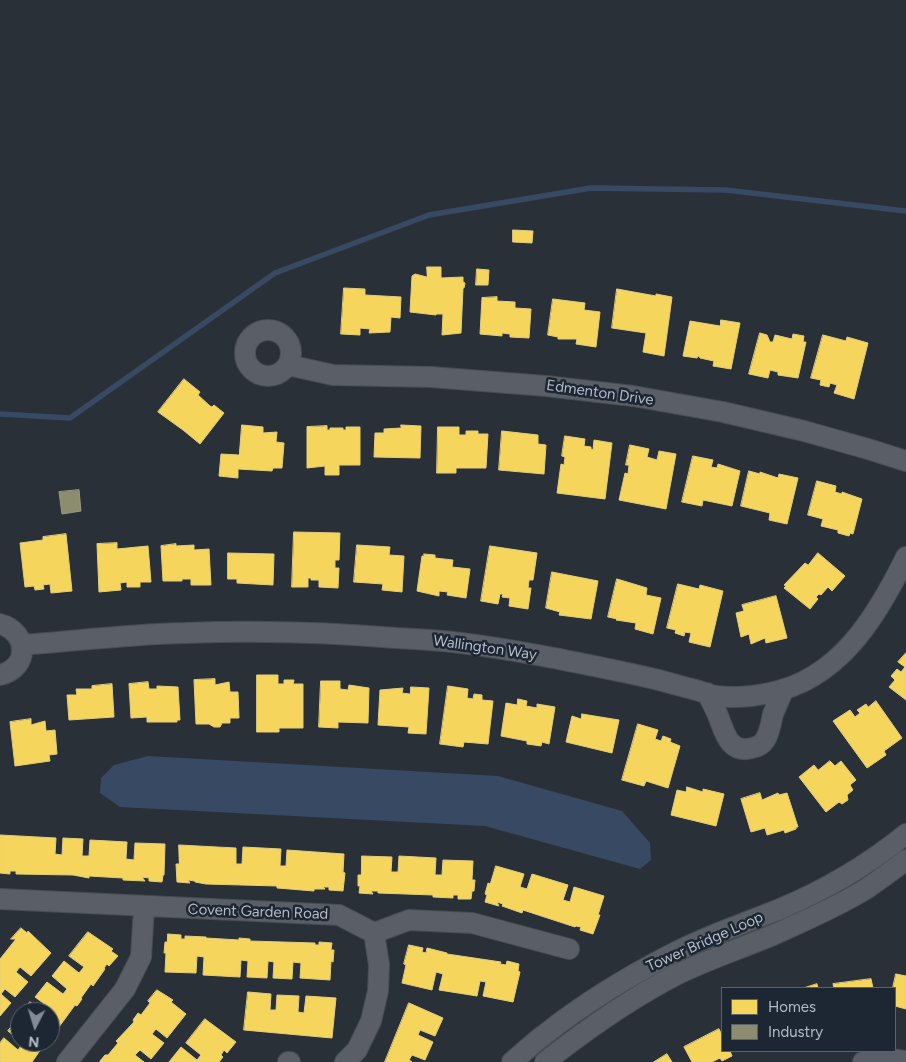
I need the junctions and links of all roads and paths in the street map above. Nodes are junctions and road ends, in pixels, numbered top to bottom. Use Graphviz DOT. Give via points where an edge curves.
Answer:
graph roads {
  1 [pos="288,365"];
  2 [pos="906,461"];
  3 [pos="906,557"];
  4 [pos="900,584"];
  5 [pos="0,624"];
  6 [pos="22,646"];
  7 [pos="0,675"];
  8 [pos="784,689"];
  9 [pos="707,693"];
  10 [pos="906,834"];
  11 [pos="906,860"];
  12 [pos="0,899"];
  13 [pos="144,907"];
  14 [pos="374,934"];
  15 [pos="569,949"];
  16 [pos="906,1061"];
  17 [pos="67,1062"];
  18 [pos="345,1062"];
  19 [pos="512,1062"];
  20 [pos="545,1062"];
  21 [pos="863,1062"];
  1 -- 2 [label="street, Edmenton Drive" via="333,375 441,378 633,396 804,431"];
  3 -- 4 [label="street, Wallington Way"];
  4 -- 8 [label="street, Wallington Way" via="840,657 820,673"];
  5 -- 6 [label="street" via="14,631"];
  6 -- 7 [label="street" via="22,654 14,669"];
  6 -- 9 [label="street, Wallington Way" via="183,632 275,631 367,636 453,642 533,654"];
  8 -- 9 [label="street, Wallington Way" via="742,697"];
  8 -- 9 [label="street" via="764,742 749,749 731,744"];
  10 -- 19 [label="street, Tower Bridge Loop" via="842,878 808,896 672,954 598,996"];
  11 -- 20 [label="street, Tower Bridge Loop" via="864,890 834,906 678,975 636,998"];
  12 -- 13 [label="street, Covent Garden Road"];
  13 -- 14 [label="street, Covent Garden Road" via="338,915"];
  13 -- 17 [label="street" via="141,957 125,989"];
  14 -- 15 [label="street" via="409,920 472,923"];
  14 -- 18 [label="street" via="379,965 378,991 371,1021 357,1050"];
  16 -- 21 [label="street" via="883,1058"];
}
